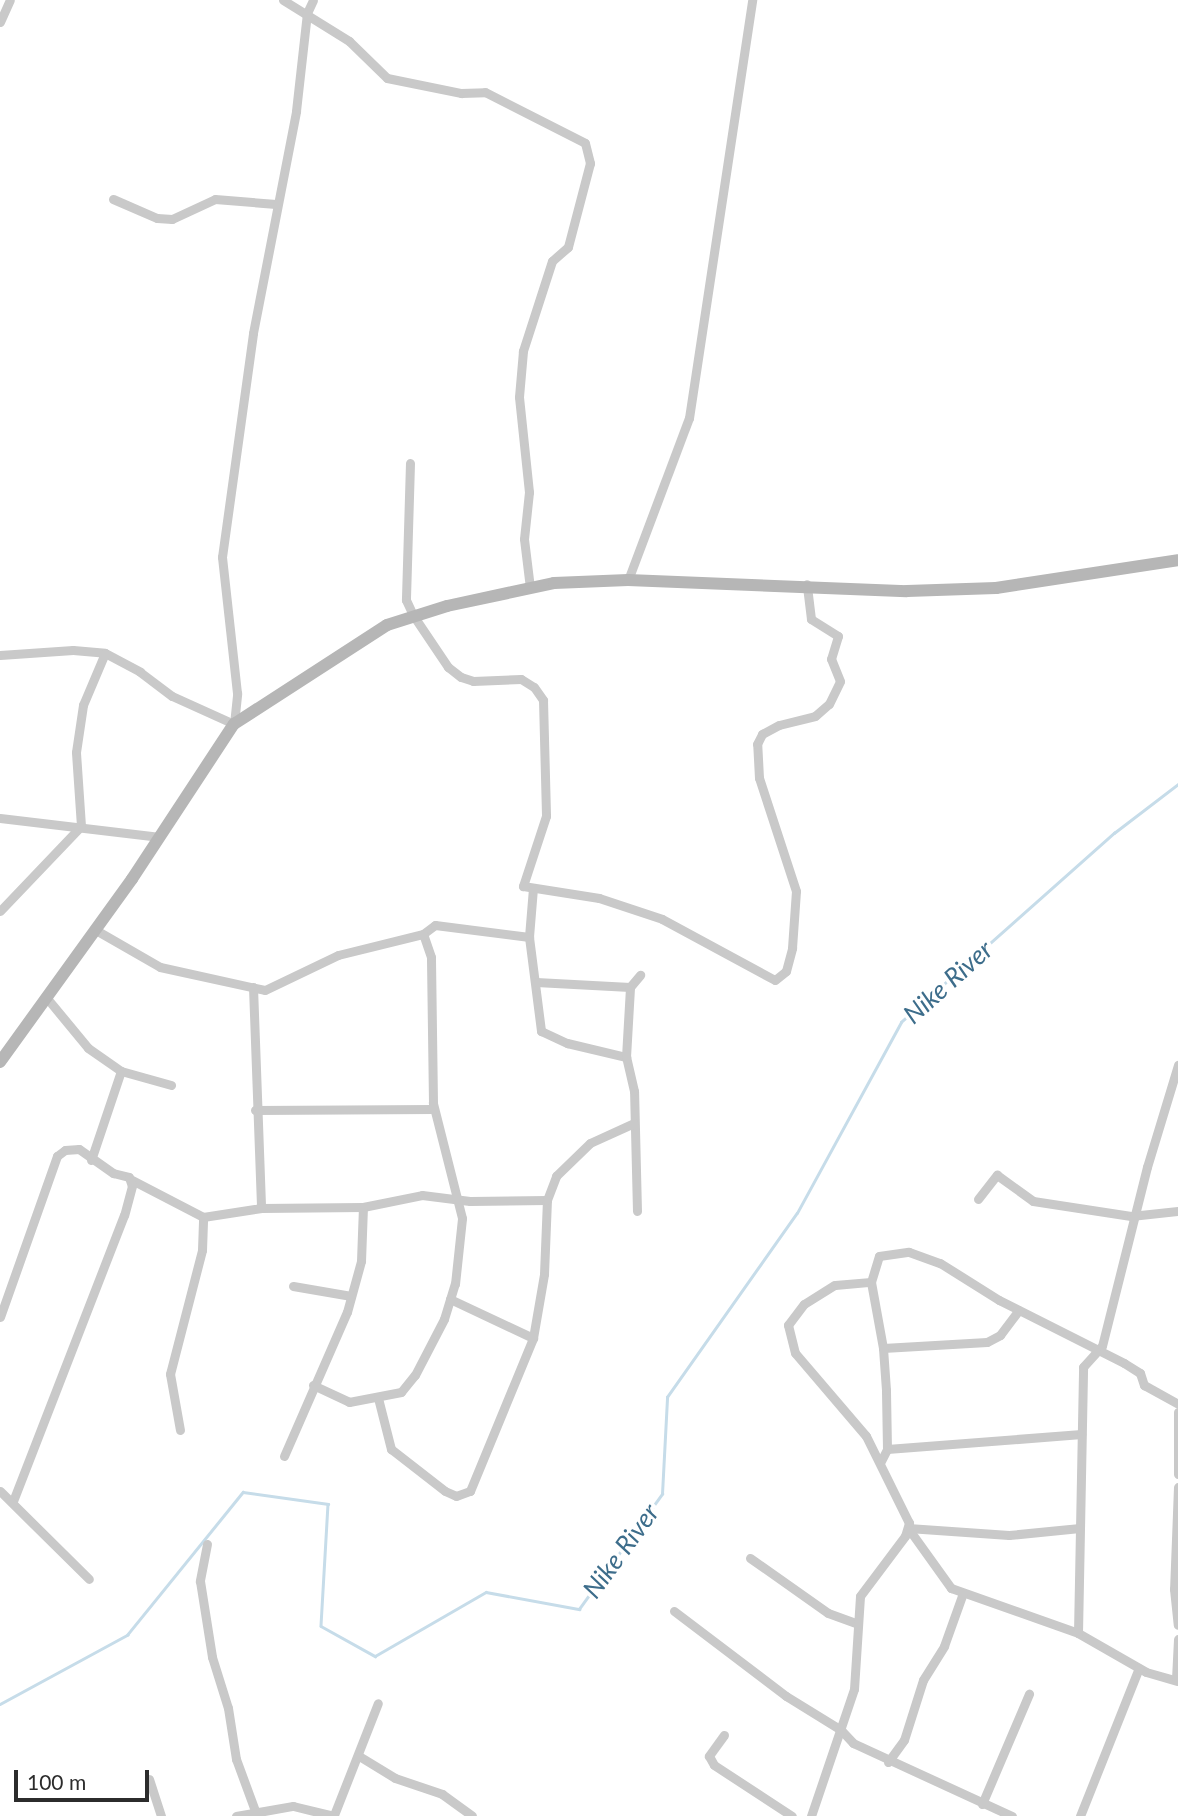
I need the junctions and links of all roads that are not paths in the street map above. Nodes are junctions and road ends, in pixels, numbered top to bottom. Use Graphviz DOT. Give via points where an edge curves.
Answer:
graph roads {
  1 [pos="10,0"];
  2 [pos="283,0"];
  3 [pos="313,0"];
  4 [pos="752,0"];
  5 [pos="307,13"];
  6 [pos="0,22"];
  7 [pos="113,199"];
  8 [pos="276,204"];
  9 [pos="410,463"];
  10 [pos="1178,560"];
  11 [pos="628,580"];
  12 [pos="807,584"];
  13 [pos="530,588"];
  14 [pos="413,615"];
  15 [pos="105,653"];
  16 [pos="0,655"];
  17 [pos="234,724"];
  18 [pos="0,818"];
  19 [pos="80,826"];
  20 [pos="160,837"];
  21 [pos="533,888"];
  22 [pos="0,911"];
  23 [pos="94,929"];
  24 [pos="423,934"];
  25 [pos="529,937"];
  26 [pos="640,975"];
  27 [pos="536,982"];
  28 [pos="253,987"];
  29 [pos="630,987"];
  30 [pos="46,997"];
  31 [pos="626,1056"];
  32 [pos="0,1062"];
  33 [pos="1178,1065"];
  34 [pos="121,1071"];
  35 [pos="171,1085"];
  36 [pos="1173,1101"];
  37 [pos="434,1109"];
  38 [pos="255,1110"];
  39 [pos="634,1123"];
  40 [pos="90,1160"];
  41 [pos="129,1177"];
  42 [pos="458,1196"];
  43 [pos="978,1199"];
  44 [pos="548,1200"];
  45 [pos="363,1207"];
  46 [pos="261,1208"];
  47 [pos="1178,1211"];
  48 [pos="637,1212"];
  49 [pos="1137,1214"];
  50 [pos="203,1217"];
  51 [pos="871,1282"];
  52 [pos="293,1286"];
  53 [pos="351,1296"];
  54 [pos="450,1299"];
  55 [pos="1020,1310"];
  56 [pos="0,1317"];
  57 [pos="533,1338"];
  58 [pos="883,1348"];
  59 [pos="1097,1351"];
  60 [pos="313,1385"];
  61 [pos="378,1398"];
  62 [pos="1178,1404"];
  63 [pos="1178,1412"];
  64 [pos="180,1430"];
  65 [pos="1081,1434"];
  66 [pos="887,1449"];
  67 [pos="284,1456"];
  68 [pos="880,1463"];
  69 [pos="1178,1474"];
  70 [pos="1178,1487"];
  71 [pos="0,1491"];
  72 [pos="13,1502"];
  73 [pos="908,1528"];
  74 [pos="1080,1528"];
  75 [pos="207,1544"];
  76 [pos="750,1558"];
  77 [pos="89,1579"];
  78 [pos="963,1593"];
  79 [pos="674,1611"];
  80 [pos="856,1623"];
  81 [pos="1178,1625"];
  82 [pos="1078,1633"];
  83 [pos="1178,1639"];
  84 [pos="1139,1668"];
  85 [pos="1177,1680"];
  86 [pos="1029,1693"];
  87 [pos="378,1703"];
  88 [pos="841,1730"];
  89 [pos="724,1735"];
  90 [pos="359,1756"];
  91 [pos="888,1762"];
  92 [pos="149,1779"];
  93 [pos="982,1804"];
  94 [pos="257,1814"];
  95 [pos="161,1816"];
  96 [pos="236,1816"];
  97 [pos="334,1816"];
  98 [pos="472,1816"];
  99 [pos="792,1816"];
  100 [pos="811,1816"];
  101 [pos="1012,1816"];
  102 [pos="1080,1816"];
  1 -- 6 [label="street"];
  2 -- 5 [label="street"];
  3 -- 5 [label="street"];
  4 -- 11 [label="street" via="689,418"];
  5 -- 8 [label="street" via="296,111"];
  5 -- 13 [label="street" via="349,41 387,78 461,93 485,92 585,143 590,163 568,247 552,261 523,351 519,397 529,492 524,539"];
  7 -- 8 [label="street" via="157,218 172,219 215,199"];
  8 -- 17 [label="street" via="222,557 236,681"];
  9 -- 14 [label="street" via="405,600"];
  10 -- 12 [label="street" via="996,588 907,591"];
  11 -- 12 [label="street"];
  11 -- 13 [label="street"];
  12 -- 21 [label="street" via="811,620 838,636 831,659 839,689 815,716 779,725 762,734 757,744 759,778 796,891 786,971 775,980 662,919 599,898"];
  13 -- 14 [label="street"];
  14 -- 17 [label="street" via="387,625"];
  14 -- 21 [label="street" via="448,667 461,677 473,681 520,679 534,687 543,700 546,816 522,881"];
  15 -- 16 [label="street" via="73,650"];
  15 -- 17 [label="street" via="140,671 172,696"];
  15 -- 19 [label="street" via="83,705 76,752"];
  17 -- 20 [label="street"];
  18 -- 19 [label="street"];
  19 -- 20 [label="street"];
  19 -- 22 [label="street"];
  20 -- 23 [label="street"];
  21 -- 25 [label="street"];
  23 -- 28 [label="street" via="160,967"];
  23 -- 30 [label="street"];
  24 -- 25 [label="street" via="435,925 462,925"];
  24 -- 28 [label="street" via="338,954 265,990"];
  24 -- 37 [label="street" via="431,957"];
  25 -- 27 [label="street"];
  26 -- 29 [label="street"];
  27 -- 29 [label="street"];
  27 -- 31 [label="street" via="541,1031 567,1043"];
  28 -- 38 [label="street"];
  29 -- 31 [label="street"];
  30 -- 32 [label="street"];
  30 -- 34 [label="street" via="88,1048"];
  31 -- 39 [label="street" via="634,1091"];
  33 -- 36 [label="street"];
  34 -- 35 [label="street"];
  34 -- 40 [label="street"];
  36 -- 49 [label="street"];
  37 -- 38 [label="street"];
  37 -- 42 [label="street"];
  38 -- 46 [label="street"];
  39 -- 44 [label="street" via="607,1133 574,1155 556,1176"];
  39 -- 48 [label="street"];
  40 -- 41 [label="street"];
  40 -- 56 [label="street" via="79,1149 57,1156"];
  41 -- 50 [label="street"];
  41 -- 72 [label="street" via="132,1186 124,1215"];
  42 -- 44 [label="street" via="470,1201"];
  42 -- 45 [label="street" via="422,1195"];
  42 -- 54 [label="street" via="462,1218"];
  43 -- 49 [label="street" via="997,1175 1033,1201"];
  44 -- 57 [label="street" via="544,1275"];
  45 -- 46 [label="street"];
  45 -- 53 [label="street" via="361,1261"];
  46 -- 50 [label="street"];
  47 -- 49 [label="street"];
  49 -- 59 [label="street"];
  50 -- 64 [label="street" via="202,1250 170,1374"];
  51 -- 55 [label="street" via="879,1256 909,1252 940,1263"];
  51 -- 58 [label="street"];
  51 -- 68 [label="street" via="835,1285 804,1304 788,1325 794,1353 863,1432"];
  52 -- 53 [label="street"];
  53 -- 60 [label="street"];
  54 -- 57 [label="street"];
  54 -- 61 [label="street" via="415,1376 401,1392"];
  55 -- 58 [label="street" via="1000,1335 987,1342"];
  55 -- 59 [label="street"];
  57 -- 61 [label="street" via="471,1491 463,1496 431,1483 391,1449"];
  58 -- 66 [label="street"];
  59 -- 62 [label="street" via="1140,1373 1144,1385"];
  59 -- 65 [label="street" via="1083,1367"];
  60 -- 61 [label="street" via="349,1402"];
  60 -- 67 [label="street"];
  63 -- 69 [label="street"];
  65 -- 66 [label="street"];
  65 -- 74 [label="street"];
  66 -- 68 [label="street"];
  68 -- 73 [label="street" via="908,1516"];
  70 -- 81 [label="street" via="1174,1588"];
  71 -- 72 [label="street"];
  72 -- 77 [label="street"];
  73 -- 74 [label="street" via="1009,1535"];
  73 -- 78 [label="street" via="951,1588"];
  73 -- 80 [label="street" via="860,1596"];
  74 -- 82 [label="street"];
  75 -- 94 [label="street" via="200,1581 212,1657 229,1708 236,1759"];
  76 -- 80 [label="street" via="828,1613"];
  78 -- 82 [label="street"];
  78 -- 91 [label="street" via="944,1646 923,1679 904,1740"];
  79 -- 88 [label="street" via="786,1696"];
  80 -- 88 [label="street" via="854,1689"];
  82 -- 84 [label="street"];
  83 -- 85 [label="street"];
  84 -- 85 [label="street"];
  84 -- 102 [label="street"];
  86 -- 93 [label="street" via="1026,1710"];
  87 -- 90 [label="street"];
  88 -- 91 [label="street" via="848,1740"];
  88 -- 100 [label="street"];
  89 -- 99 [label="street" via="709,1756 714,1765"];
  90 -- 97 [label="street"];
  90 -- 98 [label="street" via="395,1778 442,1794"];
  91 -- 93 [label="street"];
  92 -- 95 [label="street"];
  93 -- 101 [label="street"];
  94 -- 96 [label="street"];
  94 -- 97 [label="street" via="293,1806"];
}
